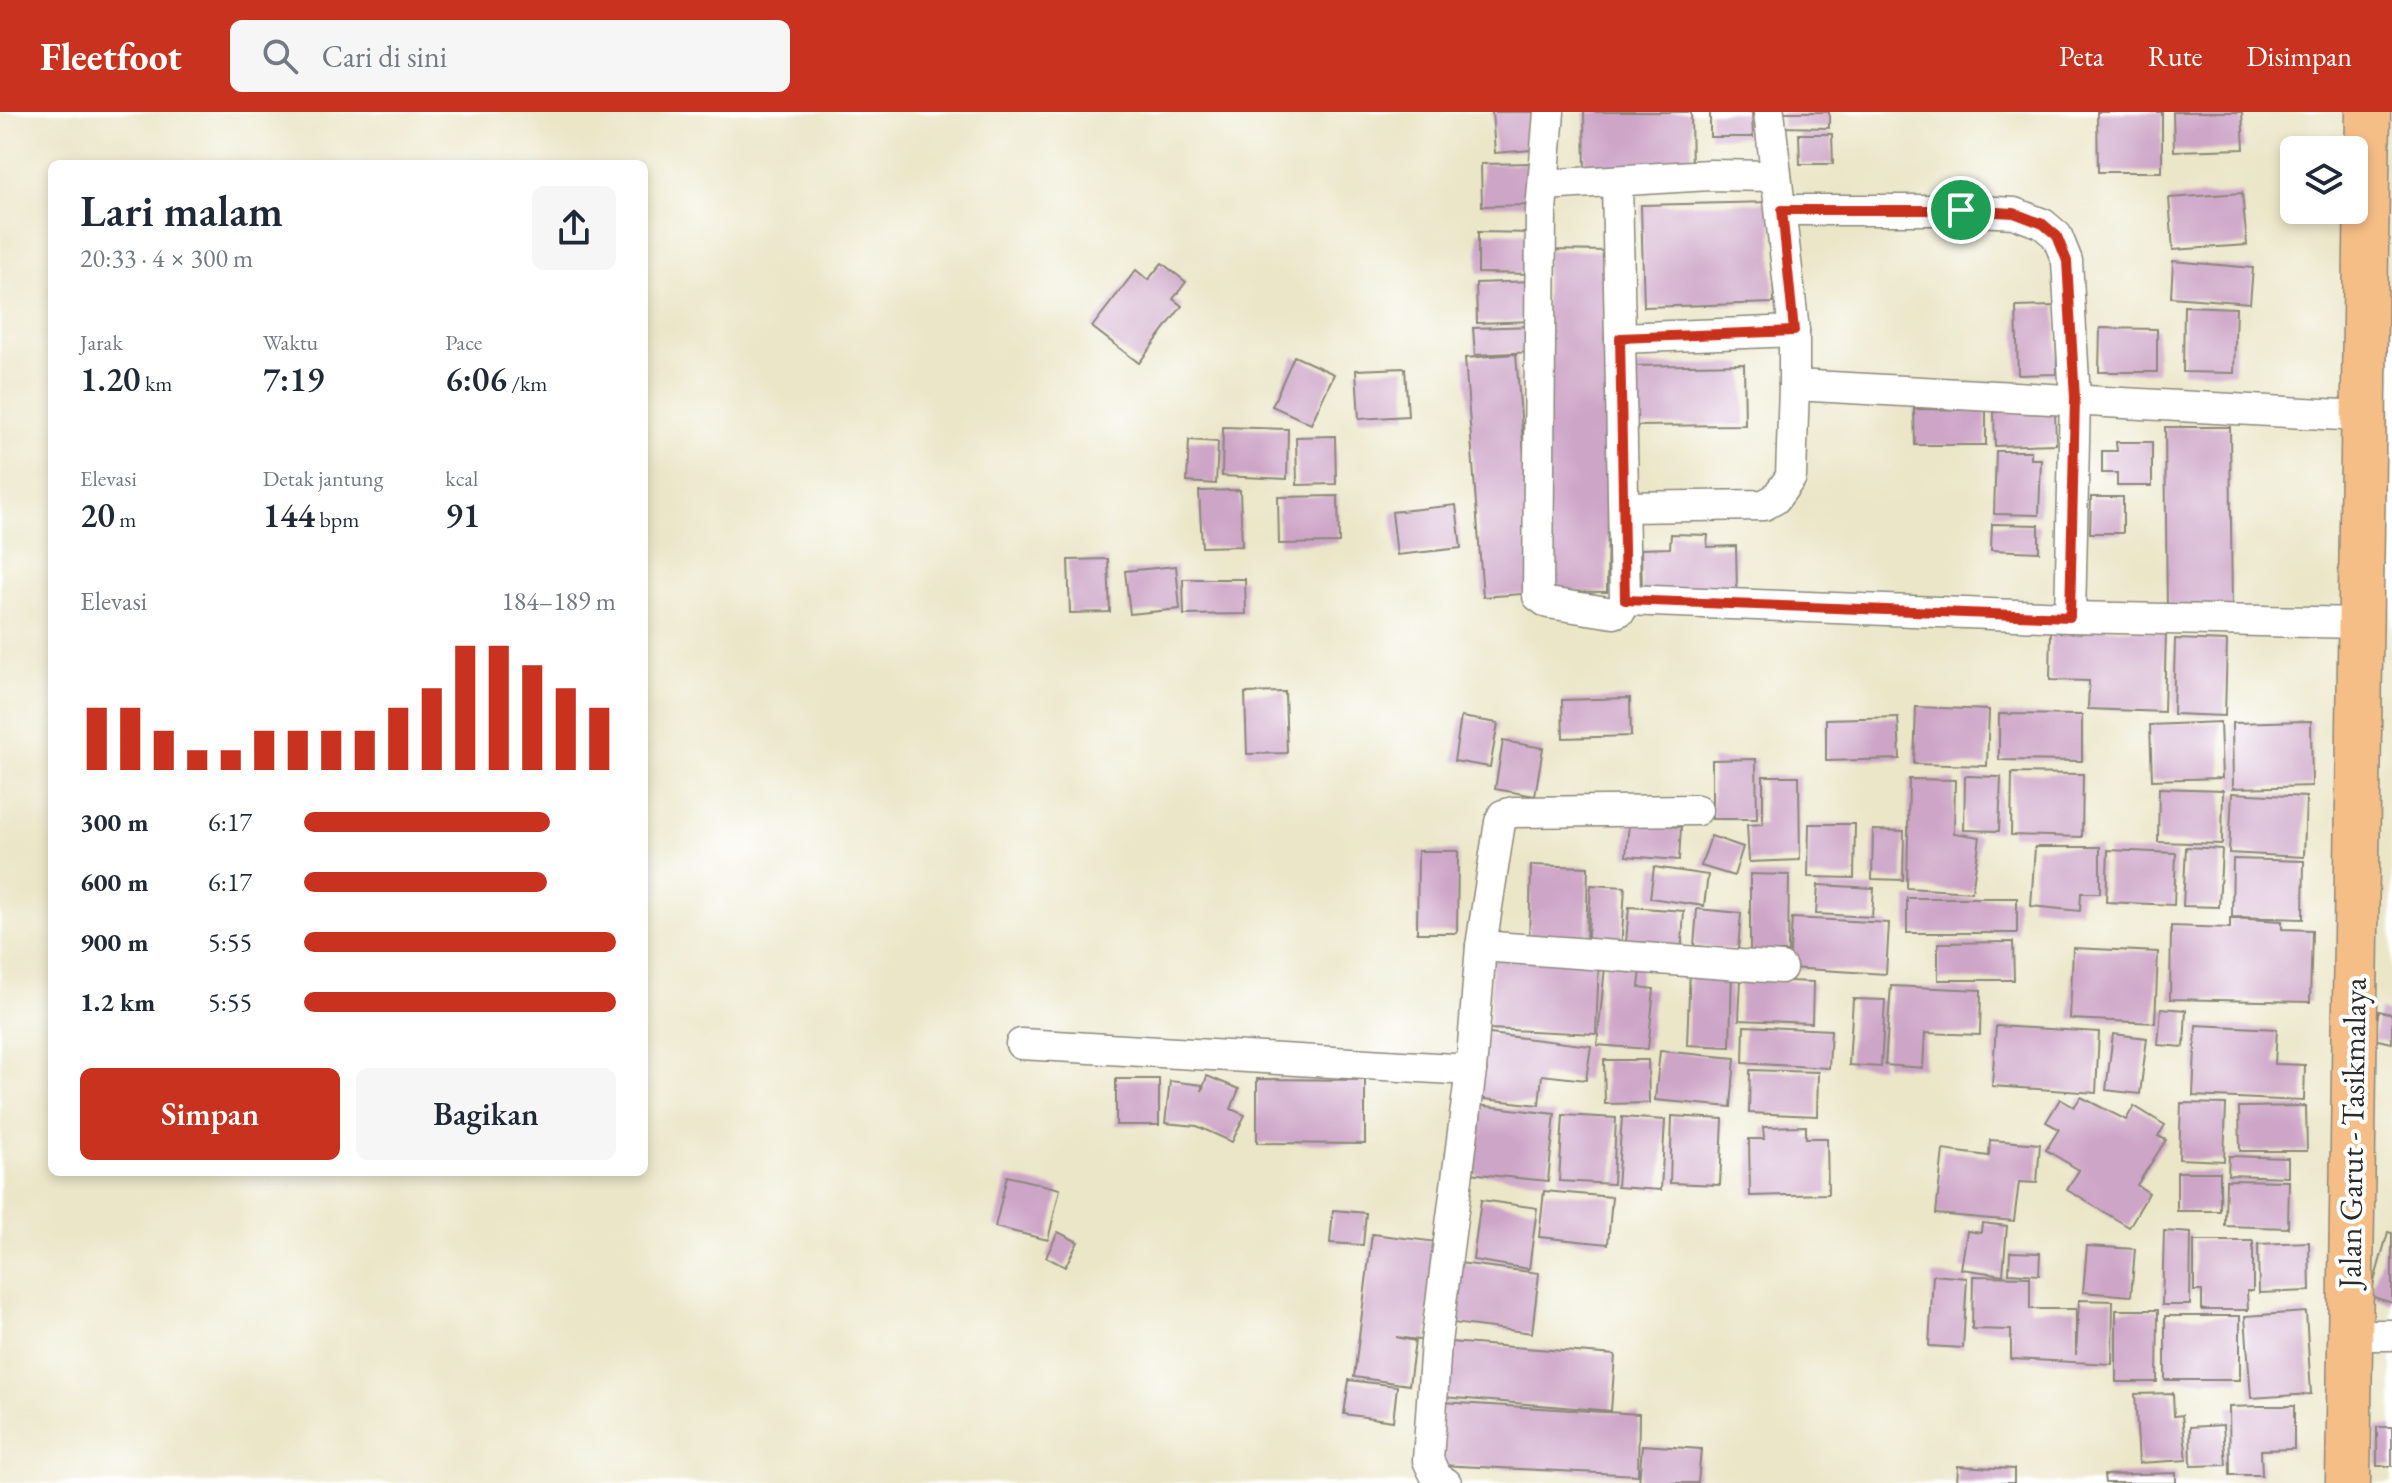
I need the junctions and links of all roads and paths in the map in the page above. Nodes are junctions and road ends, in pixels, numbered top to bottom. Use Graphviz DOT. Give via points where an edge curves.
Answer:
graph roads {
  1 [pos="1549,112"];
  2 [pos="1769,112"];
  3 [pos="2376,132"];
  4 [pos="1774,176"];
  5 [pos="1617,181"];
  6 [pos="1544,185"];
  7 [pos="1782,210"];
  8 [pos="1794,331"];
  9 [pos="1620,338"];
  10 [pos="1794,385"];
  11 [pos="2075,398"];
  12 [pos="2361,416"];
  13 [pos="1624,507"];
  14 [pos="1625,600"];
  15 [pos="2070,617"];
  16 [pos="2360,623"];
  17 [pos="1697,810"];
  18 [pos="1481,946"];
  19 [pos="1781,968"];
  20 [pos="1021,1044"];
  21 [pos="1471,1070"];
  22 [pos="2349,1335"];
  23 [pos="2392,1335"];
  24 [pos="1446,1483"];
  25 [pos="2348,1483"];
  1 -- 6 [label="street"];
  2 -- 4 [label="street"];
  3 -- 12 [label="main road, Jalan Garut - Tasikmalaya"];
  4 -- 5 [label="street"];
  4 -- 7 [label="street"];
  5 -- 6 [label="street"];
  5 -- 9 [label="street"];
  6 -- 14 [label="street" via="1538,596 1548,603 1614,613"];
  7 -- 8 [label="street"];
  7 -- 11 [label="street" via="1961,210 2014,213 2043,224 2057,236 2067,261"];
  8 -- 9 [label="street"];
  8 -- 10 [label="street"];
  9 -- 13 [label="street"];
  10 -- 11 [label="street"];
  10 -- 13 [label="street" via="1791,477 1775,499 1764,505"];
  11 -- 12 [label="street"];
  11 -- 15 [label="street"];
  12 -- 16 [label="main road, Jalan Garut - Tasikmalaya"];
  13 -- 14 [label="street"];
  14 -- 15 [label="street"];
  15 -- 16 [label="street"];
  16 -- 22 [label="main road, Jalan Garut - Tasikmalaya"];
  17 -- 18 [label="street" via="1503,815"];
  18 -- 19 [label="street"];
  18 -- 21 [label="street"];
  20 -- 21 [label="street"];
  21 -- 24 [label="street" via="1431,1408 1428,1460 1436,1477"];
  22 -- 23 [label="street"];
  22 -- 25 [label="main road, Jalan Garut - Tasikmalaya"];
}
